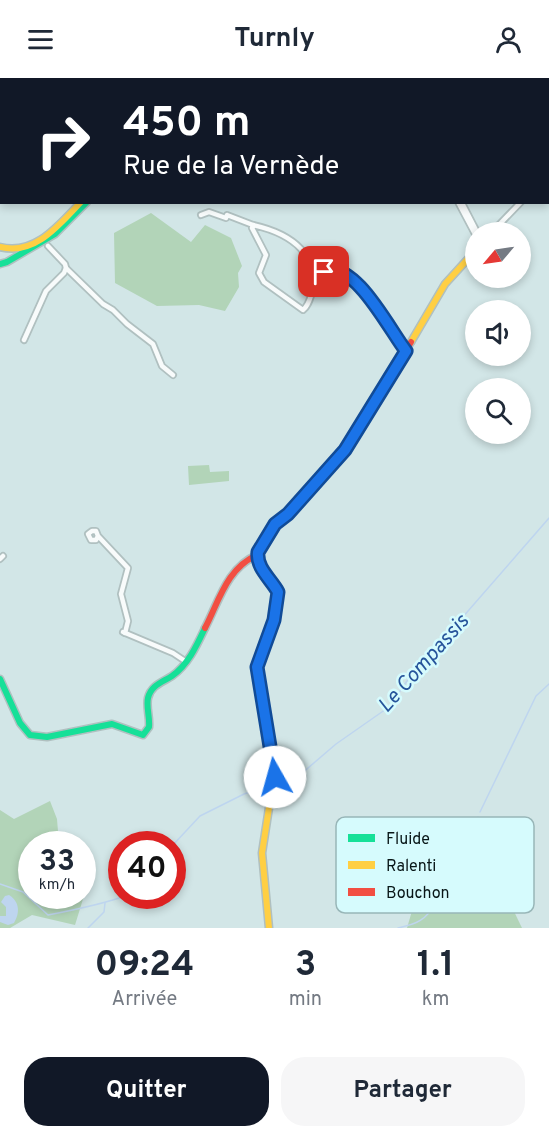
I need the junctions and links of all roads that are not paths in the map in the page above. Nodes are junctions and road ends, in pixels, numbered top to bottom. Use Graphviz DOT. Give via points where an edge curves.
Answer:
graph roads {
  1 [pos="79,204"];
  2 [pos="85,204"];
  3 [pos="461,204"];
  4 [pos="519,204"];
  5 [pos="201,215"];
  6 [pos="470,222"];
  7 [pos="501,222"];
  8 [pos="253,225"];
  9 [pos="48,246"];
  10 [pos="4,248"];
  11 [pos="9,260"];
  12 [pos="465,262"];
  13 [pos="0,264"];
  14 [pos="66,268"];
  15 [pos="324,272"];
  16 [pos="24,340"];
  17 [pos="406,351"];
  18 [pos="173,375"];
  19 [pos="98,536"];
  20 [pos="257,555"];
  21 [pos="185,661"];
  22 [pos="0,679"];
  23 [pos="269,928"];
  1 -- 10 [label="street" via="42,238 18,249"];
  2 -- 11 [label="street" via="55,234"];
  3 -- 6 [label="street"];
  4 -- 7 [label="street"];
  5 -- 8 [label="street" via="227,215"];
  8 -- 15 [label="street" via="279,233 299,247 314,270"];
  8 -- 15 [label="street" via="266,255 261,279 300,309 306,308 313,285"];
  9 -- 14 [label="street"];
  10 -- 11 [label="street" via="10,254"];
  11 -- 13 [label="street"];
  12 -- 17 [label="street" via="445,284"];
  14 -- 16 [label="street" via="46,291"];
  14 -- 18 [label="street" via="153,344 162,366"];
  15 -- 17 [label="street" via="339,271 357,284"];
  17 -- 20 [label="street" via="345,450 275,524"];
  19 -- 21 [label="street" via="128,568 121,594 128,621 124,632"];
  20 -- 21 [label="street" via="237,567"];
  20 -- 23 [label="street" via="263,573 278,592 274,620 257,667 275,769 262,853"];
  21 -- 22 [label="street" via="150,693 146,708 151,725 143,735 112,724 47,737 30,735 20,724"];
}
